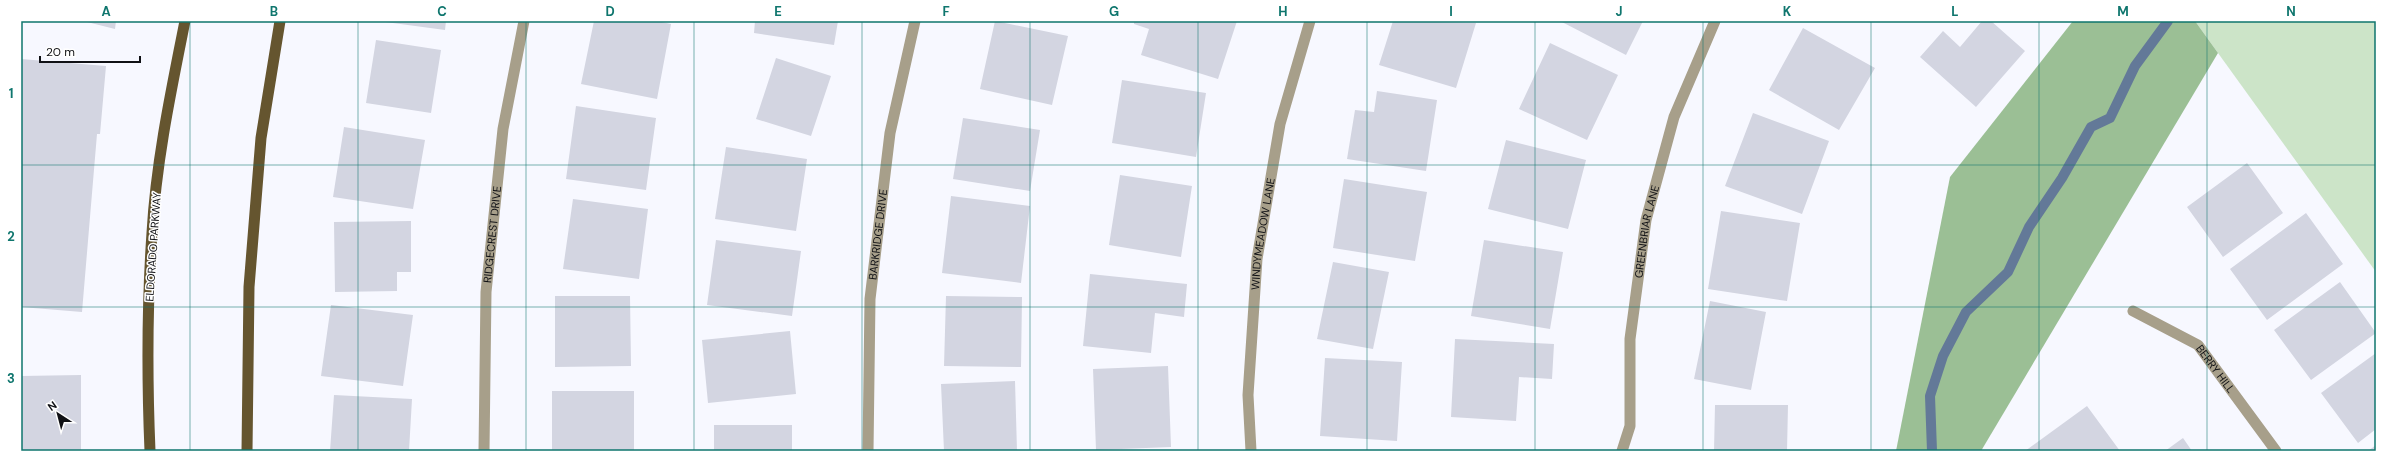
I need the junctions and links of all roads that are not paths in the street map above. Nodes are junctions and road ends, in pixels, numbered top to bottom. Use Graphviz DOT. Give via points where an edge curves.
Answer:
graph roads {
  1 [pos="185,21"];
  2 [pos="280,21"];
  3 [pos="524,21"];
  4 [pos="914,21"];
  5 [pos="1310,21"];
  6 [pos="1715,21"];
  7 [pos="2133,311"];
  8 [pos="150,451"];
  9 [pos="247,451"];
  10 [pos="484,451"];
  11 [pos="868,451"];
  12 [pos="1251,451"];
  13 [pos="1622,451"];
  14 [pos="2276,451"];
  1 -- 8 [label="main road, ELDORADO PARKWAY" via="165,124 152,232 148,326"];
  2 -- 9 [label="main road" via="261,138 249,287"];
  3 -- 10 [label="street, RIDGECREST DRIVE" via="503,129 486,292"];
  4 -- 11 [label="street, BARKRIDGE DRIVE" via="890,133 870,299"];
  5 -- 12 [label="street, WINDYMEADOW LANE" via="1280,124 1257,259 1248,395"];
  6 -- 13 [label="street, GREENBRIAR LANE" via="1674,117 1646,220 1630,339 1630,426"];
  7 -- 14 [label="street, BERRY HILL" via="2198,345"];
}
